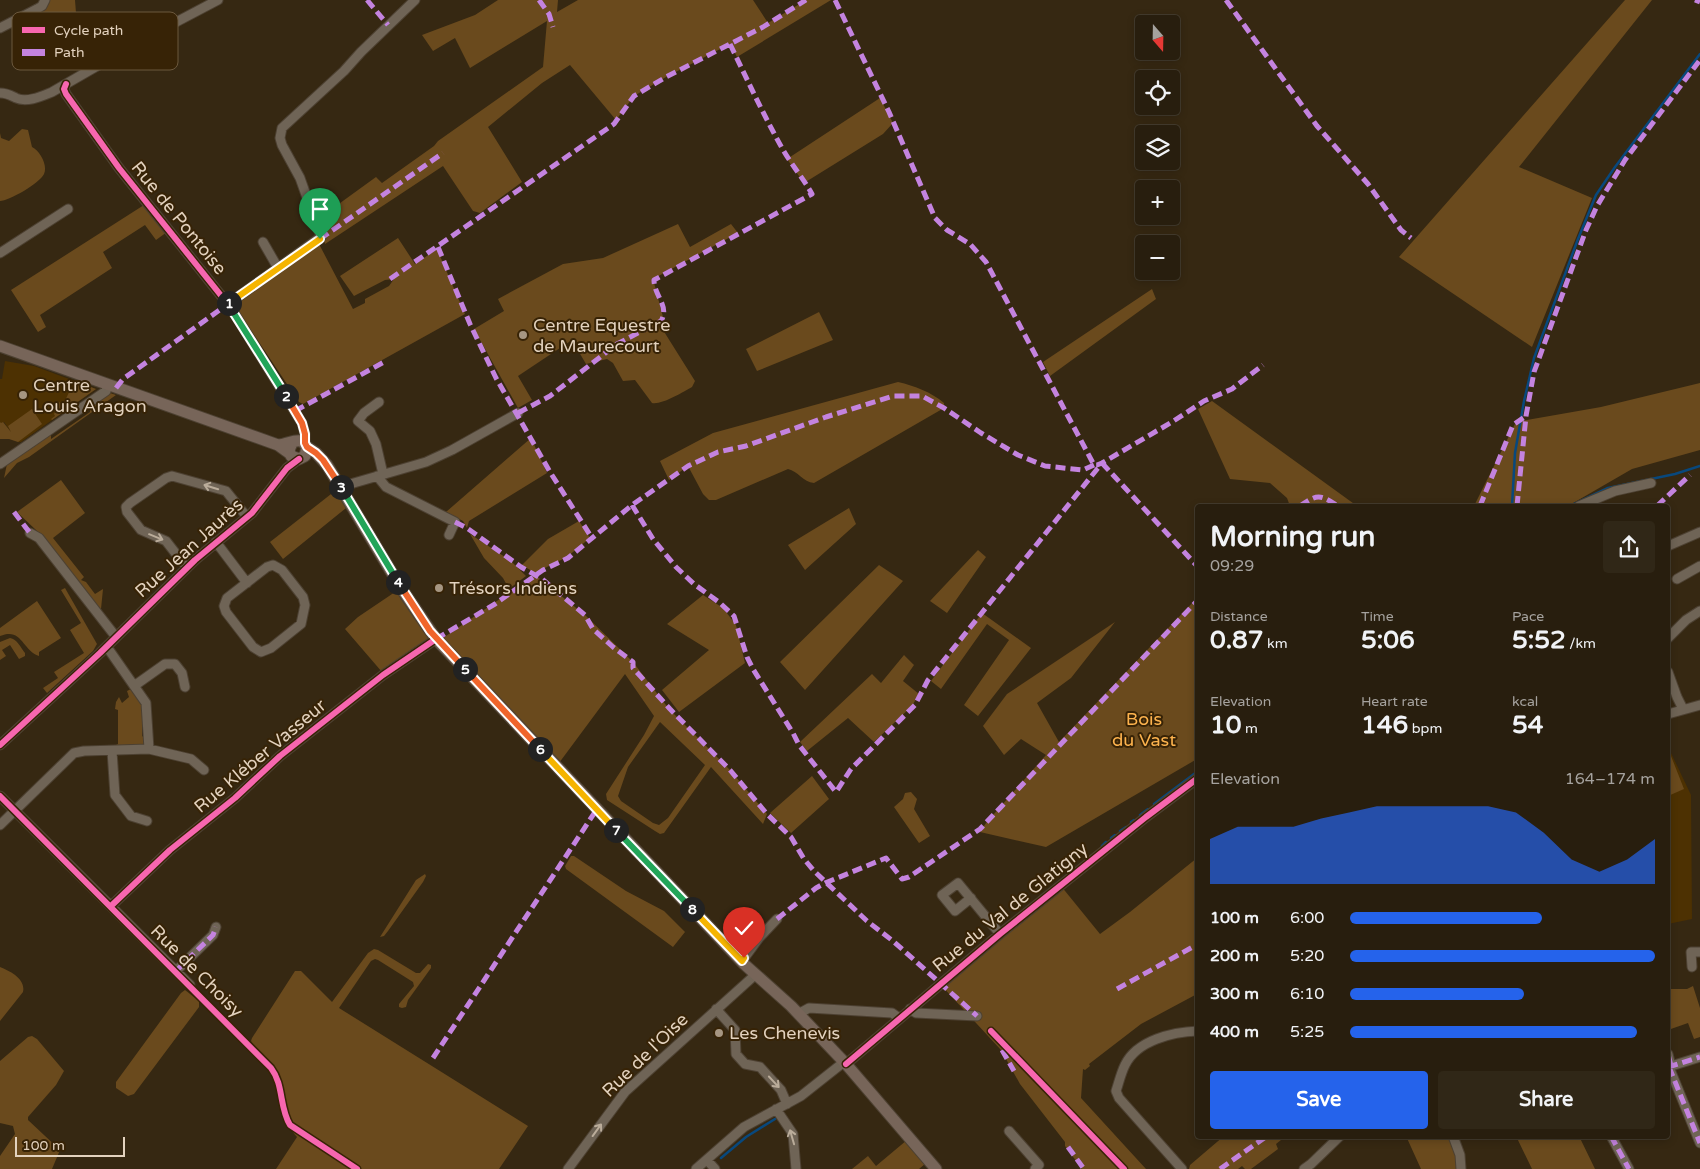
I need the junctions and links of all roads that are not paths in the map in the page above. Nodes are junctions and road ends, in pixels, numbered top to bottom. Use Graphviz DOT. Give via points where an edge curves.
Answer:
graph roads {
  1 [pos="45,0"];
  2 [pos="218,0"];
  3 [pos="416,0"];
  4 [pos="203,3"];
  5 [pos="31,12"];
  6 [pos="178,18"];
  7 [pos="12,22"];
  8 [pos="0,28"];
  9 [pos="90,70"];
  10 [pos="66,84"];
  11 [pos="1,90"];
  12 [pos="40,97"];
  13 [pos="69,98"];
  14 [pos="68,209"];
  15 [pos="262,242"];
  16 [pos="0,253"];
  17 [pos="278,268"];
  18 [pos="228,304"];
  19 [pos="0,346"];
  20 [pos="112,386"];
  21 [pos="379,402"];
  22 [pos="518,413"];
  23 [pos="298,450"];
  24 [pos="0,464"];
  25 [pos="380,475"];
  26 [pos="1651,483"];
  27 [pos="340,487"];
  28 [pos="1584,504"];
  29 [pos="247,517"];
  30 [pos="1700,532"];
  31 [pos="30,533"];
  32 [pos="450,535"];
  33 [pos="216,542"];
  34 [pos="1670,545"];
  35 [pos="1700,566"];
  36 [pos="186,568"];
  37 [pos="1677,579"];
  38 [pos="248,583"];
  39 [pos="1700,611"];
  40 [pos="1670,636"];
  41 [pos="116,637"];
  42 [pos="436,639"];
  43 [pos="107,646"];
  44 [pos="1670,678"];
  45 [pos="134,686"];
  46 [pos="185,686"];
  47 [pos="1700,705"];
  48 [pos="1683,709"];
  49 [pos="1670,713"];
  50 [pos="0,745"];
  51 [pos="148,749"];
  52 [pos="112,751"];
  53 [pos="204,770"];
  54 [pos="1195,780"];
  55 [pos="0,796"];
  56 [pos="14,810"];
  57 [pos="146,820"];
  58 [pos="0,825"];
  59 [pos="970,898"];
  60 [pos="111,906"];
  61 [pos="777,919"];
  62 [pos="216,926"];
  63 [pos="1000,934"];
  64 [pos="1700,952"];
  65 [pos="742,961"];
  66 [pos="1692,967"];
  67 [pos="176,971"];
  68 [pos="755,975"];
  69 [pos="190,985"];
  70 [pos="716,1009"];
  71 [pos="910,1009"];
  72 [pos="798,1014"];
  73 [pos="976,1016"];
  74 [pos="899,1018"];
  75 [pos="1195,1031"];
  76 [pos="1700,1057"];
  77 [pos="845,1063"];
  78 [pos="1670,1067"];
  79 [pos="1670,1069"];
  80 [pos="787,1104"];
  81 [pos="776,1109"];
  82 [pos="1009,1131"];
  83 [pos="1337,1139"];
  84 [pos="1454,1139"];
  85 [pos="1613,1139"];
  86 [pos="1700,1143"];
  87 [pos="707,1160"];
  88 [pos="568,1169"];
  89 [pos="696,1169"];
  90 [pos="715,1169"];
  91 [pos="796,1169"];
  92 [pos="936,1169"];
  93 [pos="1035,1169"];
  94 [pos="1182,1169"];
  95 [pos="1304,1169"];
  96 [pos="1461,1169"];
  97 [pos="1629,1169"];
  1 -- 5 [label="street" via="42,6"];
  2 -- 4 [label="street"];
  3 -- 17 [label="street" via="282,128 282,144 300,178 321,237"];
  4 -- 6 [label="street"];
  7 -- 8 [label="street"];
  9 -- 10 [label="street"];
  10 -- 12 [label="street"];
  10 -- 13 [label="street, Rue de Pontoise" via="64,91"];
  11 -- 12 [label="street" via="20,99"];
  12 -- 13 [label="street" via="60,94"];
  13 -- 18 [label="street, Rue de Pontoise" via="119,168"];
  14 -- 16 [label="street"];
  15 -- 17 [label="street"];
  17 -- 18 [label="street"];
  18 -- 23 [label="street, Rue de Pontoise" via="302,423 305,434"];
  19 -- 20 [label="main road"];
  20 -- 23 [label="main road"];
  20 -- 24 [label="street"];
  21 -- 25 [label="street" via="358,421 370,431 376,444"];
  22 -- 25 [label="street" via="426,462"];
  23 -- 27 [label="main road" via="326,464"];
  23 -- 29 [label="street, Rue Jean Jaurès"];
  25 -- 27 [label="street"];
  25 -- 32 [label="street" via="386,487 455,522"];
  26 -- 28 [label="street"];
  27 -- 42 [label="main road"];
  29 -- 33 [label="street, Rue Jean Jaurès"];
  29 -- 36 [label="street, one-way" via="226,491 172,476 130,503 126,507 127,512 141,530 166,541"];
  30 -- 34 [label="street"];
  31 -- 41 [label="street" via="39,538"];
  33 -- 36 [label="street, Rue Jean Jaurès"];
  33 -- 38 [label="street"];
  35 -- 37 [label="street"];
  36 -- 41 [label="street, Rue Jean Jaurès"];
  38 -- 38 [label="street" via="228,598 224,608 253,647 264,652 301,624 304,600 276,566 267,567"];
  39 -- 40 [label="street"];
  41 -- 43 [label="street, Rue Jean Jaurès"];
  42 -- 60 [label="street, Rue Kléber Vasseur" via="375,681 280,756 235,798 170,850"];
  42 -- 65 [label="main road"];
  43 -- 45 [label="street"];
  43 -- 50 [label="street, Rue Jean Jaurès"];
  44 -- 48 [label="street"];
  45 -- 46 [label="street" via="165,664 175,664 182,673"];
  45 -- 51 [label="street" via="146,703"];
  47 -- 48 [label="street"];
  48 -- 49 [label="street"];
  51 -- 52 [label="street"];
  51 -- 53 [label="street" via="191,758"];
  52 -- 56 [label="street" via="74,753"];
  52 -- 57 [label="street" via="115,795 131,816"];
  54 -- 63 [label="street, Rue du Val de Glatigny"];
  55 -- 56 [label="street, Rue de Choisy"];
  56 -- 58 [label="street"];
  56 -- 60 [label="street, Rue de Choisy"];
  59 -- 63 [label="street"];
  60 -- 67 [label="street, Rue de Choisy"];
  61 -- 65 [label="street"];
  62 -- 67 [label="street" via="213,936"];
  63 -- 71 [label="street, Rue du Val de Glatigny"];
  64 -- 66 [label="street" via="1691,952"];
  65 -- 68 [label="main road"];
  67 -- 69 [label="street, Rue de Choisy"];
  68 -- 70 [label="street, Rue de l'Oise"];
  68 -- 72 [label="main road"];
  70 -- 80 [label="street, one-way" via="735,1030 736,1054 745,1064 760,1067 781,1090"];
  88 -- 70 [label="street, Rue de l'Oise, one-way" via="625,1092"];
  71 -- 73 [label="street" via="916,1013"];
  71 -- 74 [label="street, Rue du Val de Glatigny"];
  72 -- 74 [label="street" via="809,1008 892,1013"];
  72 -- 77 [label="main road"];
  74 -- 77 [label="street, Rue du Val de Glatigny"];
  75 -- 94 [label="street" via="1162,1037 1137,1052 1126,1064 1116,1091"];
  76 -- 78 [label="street"];
  77 -- 80 [label="street, Rue du Val de Glatigny"];
  77 -- 92 [label="main road"];
  79 -- 86 [label="street"];
  80 -- 81 [label="street, Rue du Val de Glatigny"];
  81 -- 87 [label="street, Rue du Val de Glatigny" via="744,1127"];
  91 -- 81 [label="street, one-way" via="793,1134"];
  82 -- 93 [label="street" via="1039,1166"];
  83 -- 95 [label="street"];
  84 -- 96 [label="street"];
  85 -- 97 [label="street"];
  87 -- 89 [label="street, Rue du Val de Glatigny"];
  87 -- 90 [label="street"];
}
